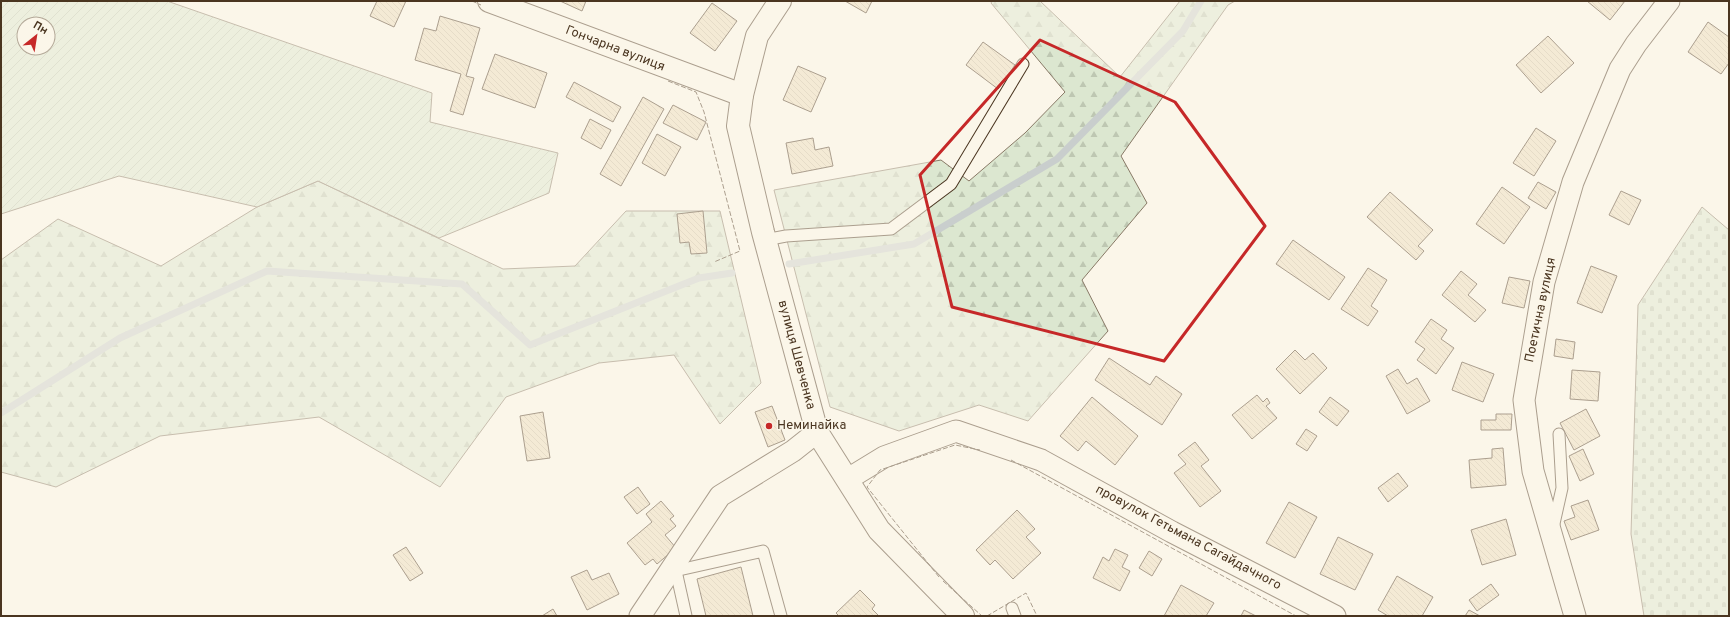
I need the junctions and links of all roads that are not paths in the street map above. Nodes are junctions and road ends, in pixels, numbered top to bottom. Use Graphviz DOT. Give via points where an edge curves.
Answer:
graph roads {
  1 [pos="489,1"];
  2 [pos="780,1"];
  3 [pos="1669,1"];
  4 [pos="1023,64"];
  5 [pos="742,95"];
  6 [pos="765,240"];
  7 [pos="817,432"];
  8 [pos="1559,434"];
  9 [pos="848,479"];
  10 [pos="1552,532"];
  11 [pos="673,571"];
  12 [pos="640,616"];
  13 [pos="686,616"];
  14 [pos="781,616"];
  15 [pos="963,616"];
  16 [pos="1335,616"];
  17 [pos="1575,616"];
  1 -- 5 [label="main road, Гончарна вулиця"];
  2 -- 5 [label="main road, вулиця Шевченка" via="757,36"];
  3 -- 10 [label="street, Поетична вулиця" via="1620,69 1573,182 1544,282 1524,400 1533,471"];
  4 -- 6 [label="lane" via="951,184 891,229 786,236"];
  5 -- 6 [label="main road, вулиця Шевченка" via="738,126"];
  6 -- 7 [label="main road, вулиця Шевченка"];
  7 -- 9 [label="main road, вулиця Шевченка"];
  7 -- 11 [label="street" via="793,451 720,496"];
  8 -- 10 [label="lane" via="1562,488"];
  9 -- 15 [label="main road, вулиця Шевченка" via="879,530"];
  9 -- 16 [label="street, провулок Гетьмана Сагайдачного" via="884,457 956,432 1041,460 1172,532"];
  10 -- 17 [label="street, Поетична вулиця"];
  11 -- 12 [label="street"];
  11 -- 13 [label="lane"];
  11 -- 14 [label="lane" via="764,551"];
}
